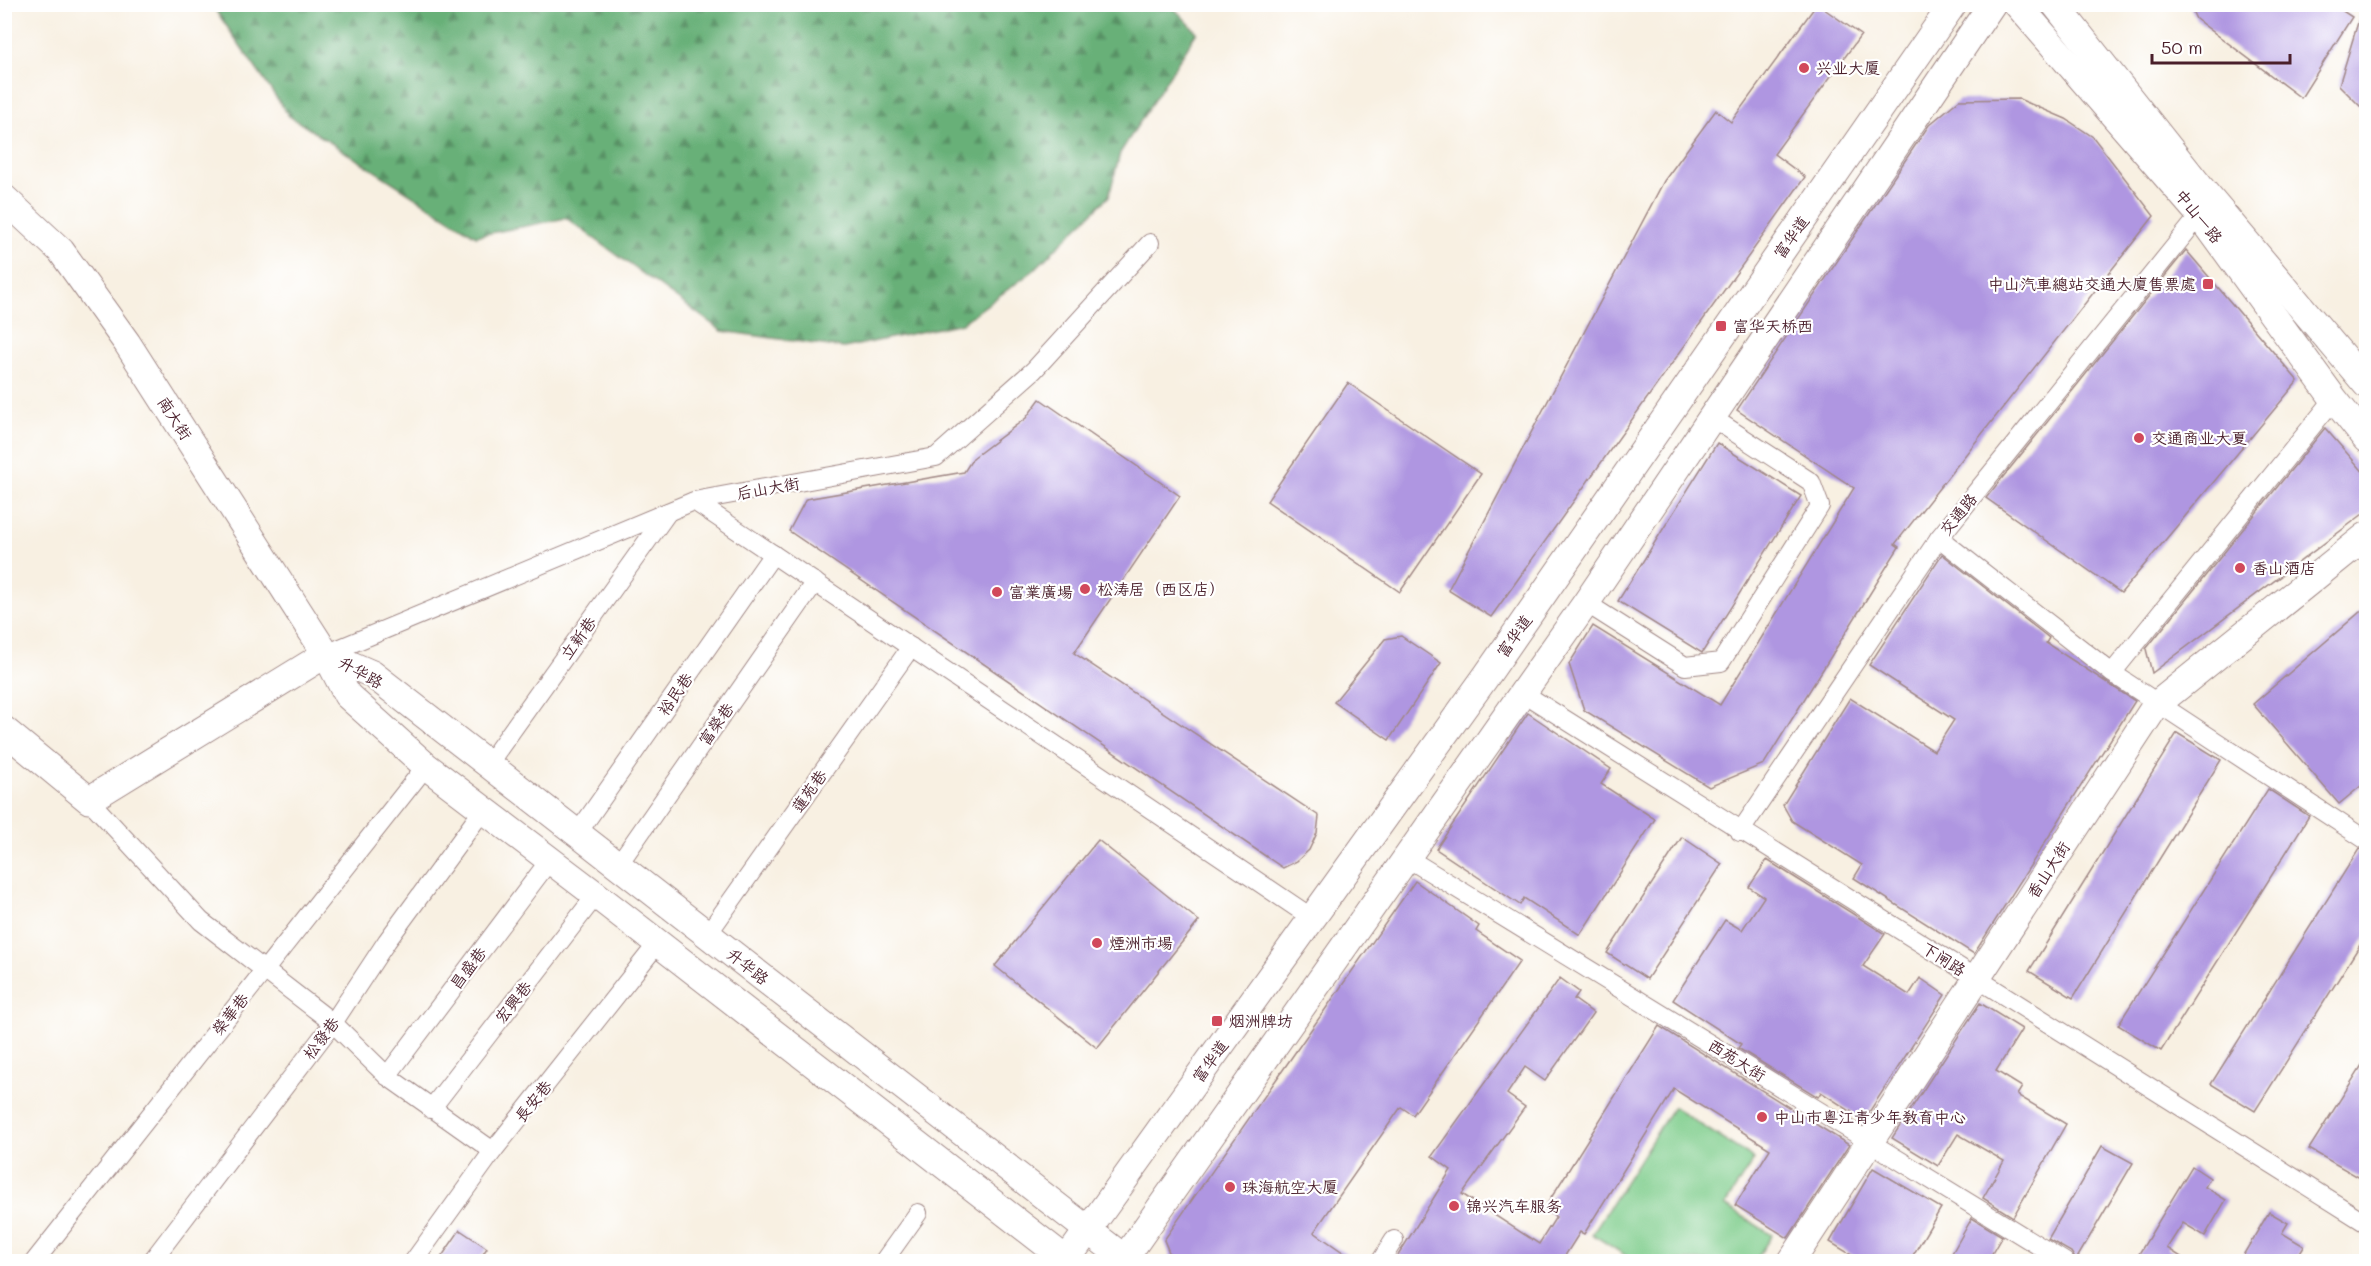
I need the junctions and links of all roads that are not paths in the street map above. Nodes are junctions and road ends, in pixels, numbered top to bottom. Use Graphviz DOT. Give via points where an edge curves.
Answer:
graph roads {
  1 [pos="1953,4"];
  2 [pos="1992,4"];
  3 [pos="2017,4"];
  4 [pos="2055,4"];
  5 [pos="4,198"];
  6 [pos="2200,215"];
  7 [pos="1150,243"];
  8 [pos="2367,384"];
  9 [pos="2334,399"];
  10 [pos="1711,417"];
  11 [pos="2367,439"];
  12 [pos="694,501"];
  13 [pos="669,512"];
  14 [pos="2367,536"];
  15 [pos="1939,538"];
  16 [pos="773,554"];
  17 [pos="815,582"];
  18 [pos="1586,603"];
  19 [pos="910,647"];
  20 [pos="326,654"];
  21 [pos="2112,674"];
  22 [pos="1523,693"];
  23 [pos="2156,705"];
  24 [pos="4,730"];
  25 [pos="488,764"];
  26 [pos="426,766"];
  27 [pos="89,800"];
  28 [pos="483,810"];
  29 [pos="1740,832"];
  30 [pos="578,834"];
  31 [pos="2367,840"];
  32 [pos="1408,859"];
  33 [pos="549,861"];
  34 [pos="618,865"];
  35 [pos="596,895"];
  36 [pos="1312,918"];
  37 [pos="707,935"];
  38 [pos="657,944"];
  39 [pos="265,970"];
  40 [pos="1976,979"];
  41 [pos="333,1023"];
  42 [pos="387,1076"];
  43 [pos="431,1108"];
  44 [pos="1870,1142"];
  45 [pos="493,1151"];
  46 [pos="918,1213"];
  47 [pos="2367,1223"];
  48 [pos="1088,1230"];
  49 [pos="1394,1240"];
  50 [pos="1125,1260"];
  51 [pos="1067,1261"];
  52 [pos="34,1262"];
  53 [pos="151,1262"];
  54 [pos="413,1262"];
  55 [pos="883,1262"];
  56 [pos="1380,1262"];
  57 [pos="1791,1262"];
  58 [pos="2065,1262"];
  1 -- 36 [label="main road, 富华道" via="1487,675"];
  2 -- 10 [label="main road"];
  3 -- 6 [label="main road, 中山一路"];
  4 -- 8 [label="main road, 中山一路" via="2200,187"];
  5 -- 20 [label="main road, 南大街" via="61,250 127,344"];
  6 -- 9 [label="main road, 中山一路"];
  6 -- 15 [label="street, 交通路"];
  7 -- 12 [label="street, 后山大街" via="1034,370 936,457"];
  9 -- 11 [label="main road, 中山一路"];
  9 -- 21 [label="street"];
  10 -- 18 [label="main road"];
  10 -- 18 [label="street" via="1811,482 1820,506 1721,662 1685,666"];
  12 -- 13 [label="street, 后山大街"];
  12 -- 16 [label="street"];
  13 -- 20 [label="street, 后山大街"];
  13 -- 25 [label="street, 立新巷"];
  14 -- 23 [label="main road, 香山大街"];
  15 -- 21 [label="street"];
  15 -- 29 [label="street, 交通路"];
  16 -- 17 [label="street"];
  16 -- 30 [label="street, 裕民巷"];
  17 -- 19 [label="street"];
  17 -- 34 [label="street, 富榮巷"];
  18 -- 22 [label="main road"];
  19 -- 36 [label="street"];
  19 -- 37 [label="street, 蓮苑巷"];
  20 -- 25 [label="main road, 升华路" via="372,674"];
  20 -- 26 [label="main road, 升华路" via="347,695"];
  20 -- 27 [label="main road"];
  21 -- 23 [label="street"];
  22 -- 29 [label="street, 下闸路"];
  22 -- 32 [label="main road"];
  23 -- 31 [label="street"];
  23 -- 40 [label="main road, 香山大街"];
  24 -- 27 [label="main road"];
  25 -- 30 [label="main road, 升华路"];
  26 -- 28 [label="main road, 升华路"];
  26 -- 39 [label="street, 榮華巷"];
  27 -- 39 [label="street" via="201,921"];
  28 -- 33 [label="main road, 升华路"];
  28 -- 41 [label="street, 松發巷" via="387,941"];
  29 -- 40 [label="street, 下闸路"];
  30 -- 34 [label="main road, 升华路"];
  32 -- 44 [label="street, 西苑大街"];
  32 -- 50 [label="main road"];
  33 -- 35 [label="main road, 升华路"];
  33 -- 42 [label="street, 昌盛巷"];
  34 -- 37 [label="main road, 升华路"];
  35 -- 38 [label="main road, 升华路"];
  35 -- 43 [label="street, 宏興巷"];
  36 -- 48 [label="main road, 富华道"];
  37 -- 48 [label="main road, 升华路"];
  38 -- 45 [label="street, 長安巷"];
  38 -- 51 [label="main road, 升华路"];
  39 -- 41 [label="street"];
  39 -- 52 [label="street, 榮華巷"];
  40 -- 44 [label="main road, 香山大街"];
  40 -- 47 [label="street, 下闸路"];
  41 -- 42 [label="street"];
  41 -- 53 [label="street, 松發巷"];
  42 -- 43 [label="street"];
  43 -- 45 [label="street"];
  44 -- 57 [label="main road, 香山大街"];
  44 -- 58 [label="street, 西苑大街"];
  45 -- 54 [label="street, 長安巷"];
  46 -- 55 [label="street"];
  48 -- 50 [label="main road, 升华路"];
  48 -- 51 [label="main road, 富华道"];
  49 -- 56 [label="street"];
}
